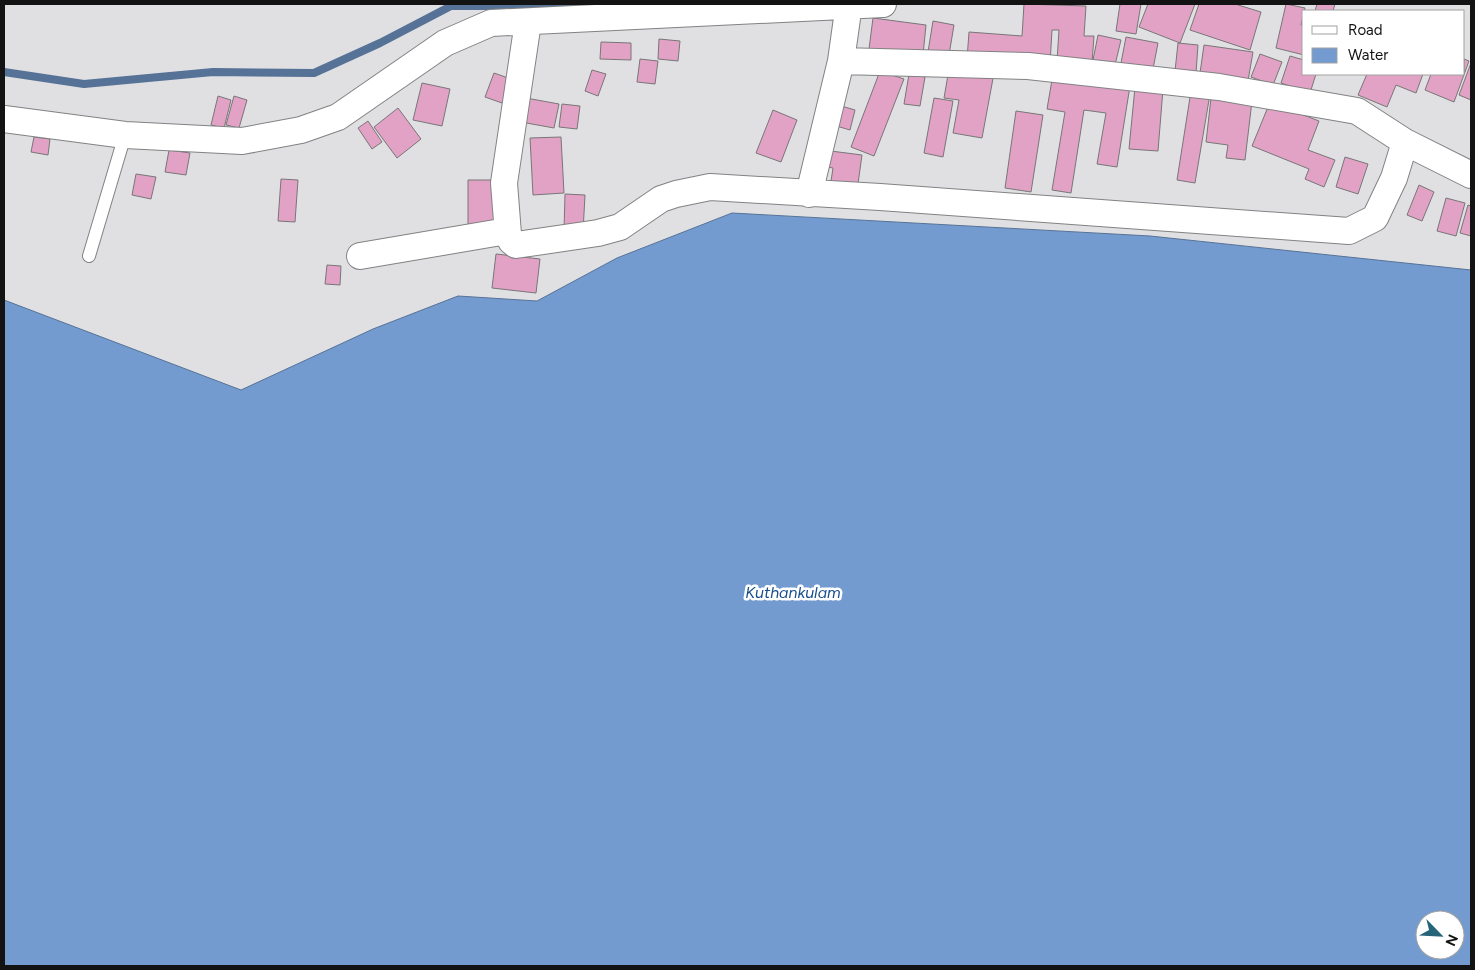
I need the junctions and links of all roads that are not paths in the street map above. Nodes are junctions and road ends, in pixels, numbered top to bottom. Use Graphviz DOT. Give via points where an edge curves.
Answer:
graph roads {
  1 [pos="883,4"];
  2 [pos="849,5"];
  3 [pos="528,22"];
  4 [pos="841,61"];
  5 [pos="4,119"];
  6 [pos="125,135"];
  7 [pos="1406,142"];
  8 [pos="1471,174"];
  9 [pos="808,194"];
  10 [pos="507,231"];
  11 [pos="89,256"];
  12 [pos="360,256"];
  1 -- 2 [label="street"];
  2 -- 3 [label="street"];
  2 -- 4 [label="street"];
  3 -- 6 [label="street" via="491,23 445,43 338,117 301,130 242,141"];
  3 -- 10 [label="street" via="504,183"];
  4 -- 7 [label="street" via="1028,66 1219,87 1358,111"];
  4 -- 9 [label="street"];
  5 -- 6 [label="street"];
  6 -- 11 [label="lane"];
  7 -- 8 [label="street"];
  7 -- 9 [label="street" via="1375,218 1349,231"];
  9 -- 10 [label="street" via="710,187 661,199 620,227 598,234 516,245 508,238"];
  10 -- 12 [label="street"];
}
